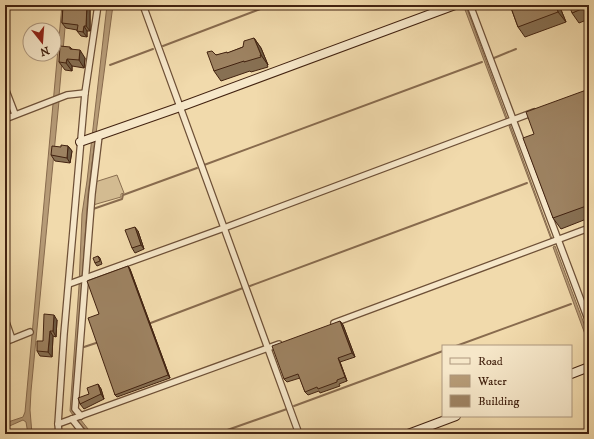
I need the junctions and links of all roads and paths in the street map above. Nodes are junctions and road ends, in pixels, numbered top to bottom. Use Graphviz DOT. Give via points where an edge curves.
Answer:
graph roads {
  1 [pos="98,5"];
  2 [pos="143,5"];
  3 [pos="455,5"];
  4 [pos="470,5"];
  5 [pos="5,88"];
  6 [pos="85,93"];
  7 [pos="180,108"];
  8 [pos="541,110"];
  9 [pos="15,114"];
  10 [pos="5,119"];
  11 [pos="513,120"];
  12 [pos="99,136"];
  13 [pos="80,142"];
  14 [pos="224,228"];
  15 [pos="589,228"];
  16 [pos="558,240"];
  17 [pos="85,278"];
  18 [pos="68,284"];
  19 [pos="5,319"];
  20 [pos="589,322"];
  21 [pos="327,326"];
  22 [pos="30,332"];
  23 [pos="12,339"];
  24 [pos="5,342"];
  25 [pos="282,342"];
  26 [pos="268,348"];
  27 [pos="589,367"];
  28 [pos="572,374"];
  29 [pos="81,416"];
  30 [pos="453,417"];
  31 [pos="72,419"];
  32 [pos="58,424"];
  33 [pos="59,434"];
  34 [pos="84,434"];
  35 [pos="299,434"];
  36 [pos="408,434"];
  1 -- 6 [label="street"];
  2 -- 7 [label="street"];
  3 -- 7 [label="street"];
  4 -- 11 [label="street"];
  5 -- 9 [label="street"];
  6 -- 9 [label="street" via="67,95"];
  6 -- 13 [label="street"];
  7 -- 12 [label="street"];
  7 -- 14 [label="street"];
  8 -- 11 [label="street"];
  9 -- 10 [label="street"];
  11 -- 14 [label="street"];
  11 -- 16 [label="street"];
  12 -- 13 [label="street"];
  12 -- 17 [label="street"];
  13 -- 18 [label="street"];
  14 -- 17 [label="street"];
  14 -- 26 [label="street"];
  15 -- 16 [label="street"];
  16 -- 20 [label="street"];
  16 -- 21 [label="street"];
  17 -- 18 [label="street"];
  17 -- 29 [label="street" via="75,409"];
  18 -- 32 [label="street"];
  19 -- 23 [label="street"];
  22 -- 23 [label="street"];
  23 -- 24 [label="street"];
  25 -- 26 [label="street"];
  26 -- 29 [label="street"];
  26 -- 35 [label="street"];
  27 -- 28 [label="street"];
  29 -- 31 [label="street"];
  30 -- 36 [label="street"];
  31 -- 32 [label="street"];
  31 -- 34 [label="street"];
  32 -- 33 [label="street"];
}
